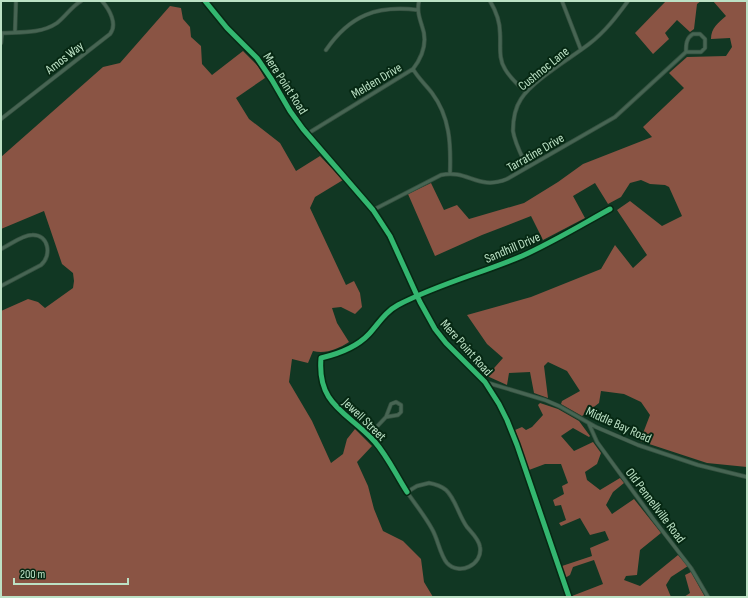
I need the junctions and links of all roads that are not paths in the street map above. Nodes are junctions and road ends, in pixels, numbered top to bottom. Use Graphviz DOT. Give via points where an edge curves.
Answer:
graph roads {
  1 [pos="16,1"];
  2 [pos="81,1"];
  3 [pos="102,1"];
  4 [pos="205,1"];
  5 [pos="419,1"];
  6 [pos="490,1"];
  7 [pos="562,1"];
  8 [pos="628,1"];
  9 [pos="418,10"];
  10 [pos="15,32"];
  11 [pos="2,33"];
  12 [pos="1,43"];
  13 [pos="326,50"];
  14 [pos="581,50"];
  15 [pos="686,52"];
  16 [pos="413,69"];
  17 [pos="526,92"];
  18 [pos="1,119"];
  19 [pos="307,134"];
  20 [pos="528,168"];
  21 [pos="450,173"];
  22 [pos="610,209"];
  23 [pos="373,210"];
  24 [pos="1,250"];
  25 [pos="1,286"];
  26 [pos="417,296"];
  27 [pos="320,358"];
  28 [pos="485,382"];
  29 [pos="386,417"];
  30 [pos="589,424"];
  31 [pos="368,436"];
  32 [pos="747,477"];
  33 [pos="407,492"];
  34 [pos="569,597"];
  35 [pos="708,597"];
  1 -- 10 [label="street"];
  2 -- 10 [label="street" via="62,19 50,26 32,32"];
  3 -- 18 [label="street, Amos Way" via="113,22 113,31"];
  4 -- 19 [label="street, Mere Point Road" via="224,25 257,58"];
  5 -- 9 [label="street, Melden Drive"];
  6 -- 17 [label="street" via="499,21 500,56 503,66 507,74"];
  7 -- 14 [label="street"];
  8 -- 14 [label="street, Cushnoc Lane" via="603,31"];
  9 -- 13 [label="street" via="385,9 366,14 343,29"];
  9 -- 16 [label="street, Melden Drive" via="425,42 420,60"];
  10 -- 11 [label="street"];
  11 -- 12 [label="street"];
  14 -- 17 [label="street, Cushnoc Lane"];
  15 -- 15 [label="street, Tarratine Drive" via="687,41 691,35 703,36 706,43 704,50 698,53"];
  15 -- 20 [label="street, Tarratine Drive" via="615,117"];
  16 -- 19 [label="street, Melden Drive"];
  16 -- 21 [label="street" via="437,100 445,117 450,140"];
  17 -- 20 [label="street, Cushnoc Lane" via="517,106 513,123 515,141"];
  19 -- 23 [label="street, Mere Point Road"];
  20 -- 21 [label="street, Tarratine Drive" via="494,183 481,183"];
  21 -- 23 [label="street" via="420,185"];
  22 -- 26 [label="street, Sandhill Drive" via="522,256"];
  23 -- 26 [label="street, Mere Point Road" via="394,244"];
  24 -- 25 [label="street" via="25,237 35,235 44,241 48,248 46,260 41,265"];
  26 -- 27 [label="street, Sandhill Drive" via="386,313 357,344 340,353"];
  26 -- 28 [label="street, Mere Point Road" via="440,337"];
  27 -- 31 [label="street, Jewell Street" via="323,384 330,400"];
  28 -- 30 [label="street, Middle Bay Road" via="545,400"];
  28 -- 34 [label="street, Mere Point Road" via="513,434"];
  29 -- 29 [label="street" via="391,404 399,403 402,408 400,414"];
  29 -- 31 [label="street"];
  30 -- 32 [label="street, Middle Bay Road" via="638,445 698,465"];
  30 -- 35 [label="street, Old Pennellville Road" via="597,442 691,568"];
  31 -- 33 [label="street, Jewell Street" via="387,458"];
  33 -- 33 [label="street, Jewell Street" via="433,530 447,563 460,569 475,564 480,554 479,542 463,521 446,490 429,483"];
}
